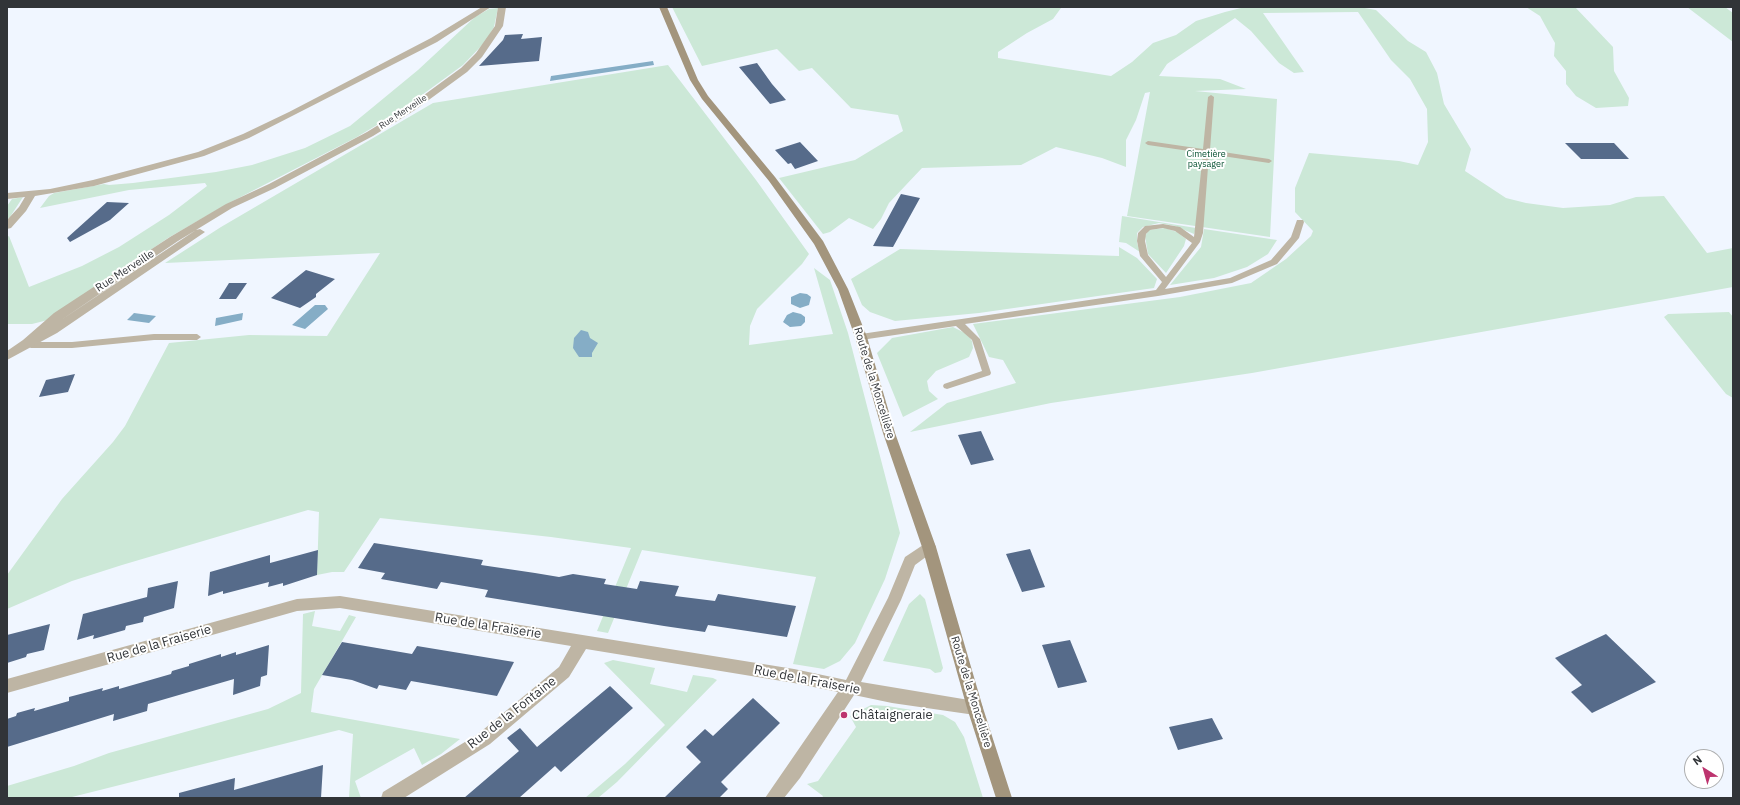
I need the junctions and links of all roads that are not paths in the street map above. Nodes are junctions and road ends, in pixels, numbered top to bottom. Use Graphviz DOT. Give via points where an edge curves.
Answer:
graph roads {
  1 [pos="487,7"];
  2 [pos="502,7"];
  3 [pos="663,7"];
  4 [pos="1211,97"];
  5 [pos="1148,143"];
  6 [pos="1206,152"];
  7 [pos="1269,161"];
  8 [pos="32,194"];
  9 [pos="7,196"];
  10 [pos="1300,222"];
  11 [pos="7,226"];
  12 [pos="1196,242"];
  13 [pos="1166,282"];
  14 [pos="1158,293"];
  15 [pos="958,323"];
  16 [pos="197,337"];
  17 [pos="861,337"];
  18 [pos="26,343"];
  19 [pos="7,356"];
  20 [pos="947,386"];
  21 [pos="929,547"];
  22 [pos="582,641"];
  23 [pos="7,686"];
  24 [pos="850,688"];
  25 [pos="975,708"];
  26 [pos="389,798"];
  27 [pos="773,798"];
  28 [pos="1004,798"];
  1 -- 8 [label="street" via="403,57 246,136 201,154 143,171"];
  2 -- 18 [label="street, Rue Merveille" via="499,26 492,40 464,70 412,108 370,134 272,186 53,330"];
  3 -- 17 [label="street, Route de la Moncellière" via="687,66 701,91 772,179 819,243 843,289"];
  4 -- 6 [label="lane"];
  5 -- 6 [label="lane"];
  6 -- 7 [label="lane"];
  6 -- 12 [label="lane"];
  8 -- 9 [label="street"];
  8 -- 11 [label="street" via="23,209"];
  10 -- 14 [label="lane" via="1295,238 1274,262 1232,280"];
  12 -- 13 [label="lane"];
  12 -- 13 [label="lane" via="1177,229 1163,226 1148,228 1142,233 1144,256"];
  13 -- 14 [label="lane"];
  14 -- 15 [label="lane"];
  15 -- 17 [label="lane"];
  15 -- 20 [label="lane" via="976,339 987,373"];
  16 -- 18 [label="lane" via="154,337 72,345"];
  17 -- 21 [label="street, Route de la Moncellière" via="889,433"];
  18 -- 19 [label="street, Rue Merveille"];
  21 -- 24 [label="street" via="910,561 894,600"];
  21 -- 25 [label="street, Route de la Moncellière"];
  22 -- 23 [label="street, Rue de la Fraiserie" via="340,602 297,605"];
  22 -- 24 [label="street, Rue de la Fraiserie" via="794,676"];
  22 -- 26 [label="street, Rue de la Fontaine" via="564,672 484,739"];
  24 -- 25 [label="street, Rue de la Fraiserie"];
  24 -- 27 [label="street" via="794,772"];
  25 -- 28 [label="street, Route de la Moncellière"];
}
